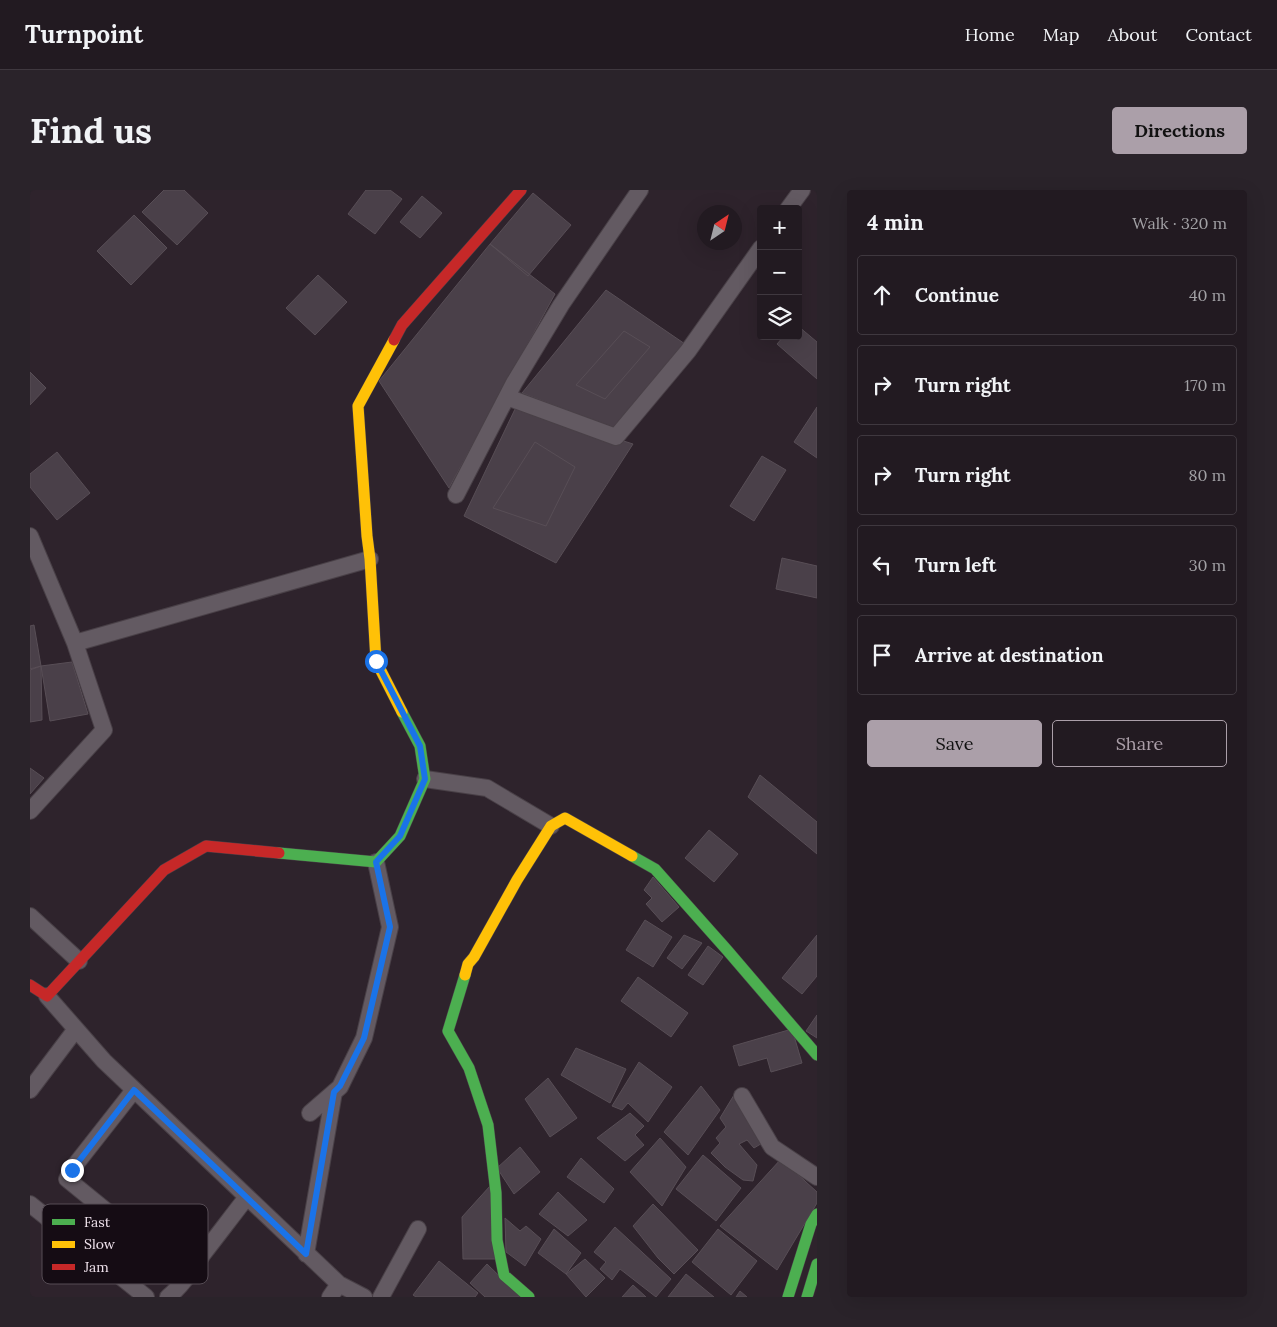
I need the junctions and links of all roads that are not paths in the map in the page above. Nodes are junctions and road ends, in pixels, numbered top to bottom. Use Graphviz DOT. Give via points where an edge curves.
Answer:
graph roads {
  1 [pos="522,190"];
  2 [pos="640,190"];
  3 [pos="802,190"];
  4 [pos="791,205"];
  5 [pos="760,250"];
  6 [pos="507,397"];
  7 [pos="456,495"];
  8 [pos="30,536"];
  9 [pos="370,559"];
  10 [pos="75,644"];
  11 [pos="425,779"];
  12 [pos="30,811"];
  13 [pos="551,826"];
  14 [pos="376,862"];
  15 [pos="30,916"];
  16 [pos="78,961"];
  17 [pos="30,984"];
  18 [pos="47,996"];
  19 [pos="76,1029"];
  20 [pos="817,1055"];
  21 [pos="30,1090"];
  22 [pos="134,1090"];
  23 [pos="334,1092"];
  24 [pos="742,1096"];
  25 [pos="310,1114"];
  26 [pos="817,1177"];
  27 [pos="247,1197"];
  28 [pos="30,1204"];
  29 [pos="98,1204"];
  30 [pos="42,1214"];
  31 [pos="817,1214"];
  32 [pos="418,1229"];
  33 [pos="208,1248"];
  34 [pos="306,1254"];
  35 [pos="817,1264"];
  36 [pos="130,1284"];
  37 [pos="180,1284"];
  38 [pos="334,1291"];
  39 [pos="146,1297"];
  40 [pos="168,1297"];
  41 [pos="364,1297"];
  42 [pos="381,1297"];
  43 [pos="529,1297"];
  44 [pos="788,1297"];
  45 [pos="807,1297"];
  1 -- 9 [label="street" via="402,325 358,406"];
  2 -- 6 [label="street" via="561,305"];
  3 -- 4 [label="street"];
  5 -- 6 [label="street" via="688,351 616,437"];
  6 -- 7 [label="street"];
  8 -- 10 [label="street"];
  9 -- 10 [label="street"];
  9 -- 11 [label="street" via="376,661 420,746"];
  10 -- 12 [label="street" via="104,730"];
  11 -- 13 [label="street" via="487,788"];
  11 -- 14 [label="street" via="400,836"];
  13 -- 20 [label="street" via="565,818 655,869"];
  13 -- 43 [label="street" via="468,964 448,1032 469,1068 488,1125 496,1193 497,1240 504,1275"];
  14 -- 16 [label="street" via="206,846 164,870"];
  14 -- 23 [label="street" via="390,927 364,1038"];
  15 -- 16 [label="street"];
  16 -- 18 [label="street"];
  17 -- 18 [label="street"];
  18 -- 19 [label="street"];
  19 -- 21 [label="street"];
  19 -- 22 [label="street"];
  22 -- 27 [label="street"];
  22 -- 29 [label="street" via="67,1176"];
  23 -- 25 [label="street"];
  23 -- 34 [label="street"];
  24 -- 26 [label="street" via="772,1147"];
  27 -- 33 [label="street"];
  27 -- 34 [label="street"];
  28 -- 30 [label="street"];
  31 -- 44 [label="street"];
  32 -- 42 [label="street"];
  34 -- 38 [label="street"];
  35 -- 45 [label="street"];
  36 -- 39 [label="street"];
  37 -- 40 [label="street"];
  38 -- 41 [label="street"];
}
